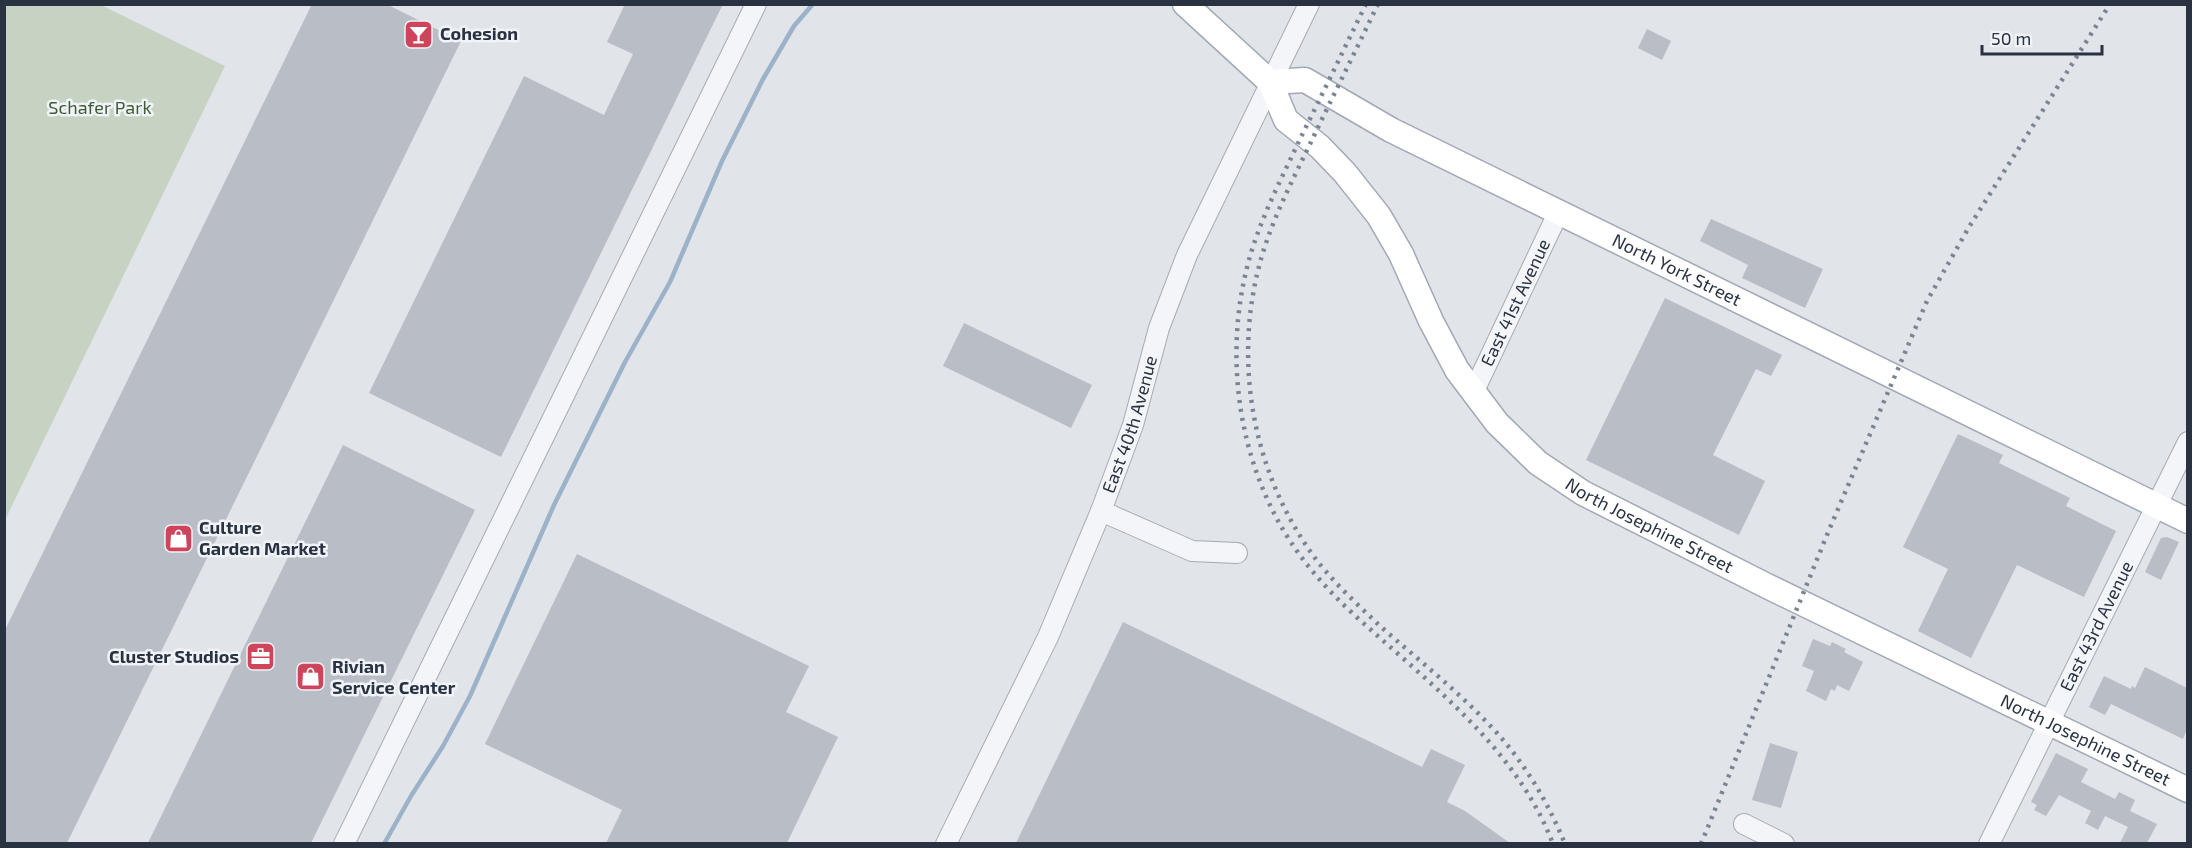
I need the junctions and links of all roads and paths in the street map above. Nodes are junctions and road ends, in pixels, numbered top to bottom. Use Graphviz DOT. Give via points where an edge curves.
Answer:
graph roads {
  1 [pos="756,4"];
  2 [pos="1185,4"];
  3 [pos="1308,4"];
  4 [pos="1270,82"];
  5 [pos="1559,211"];
  6 [pos="1473,393"];
  7 [pos="2187,442"];
  8 [pos="2155,505"];
  9 [pos="1101,511"];
  10 [pos="2187,521"];
  11 [pos="1238,553"];
  12 [pos="2049,722"];
  13 [pos="2187,790"];
  14 [pos="1744,824"];
  15 [pos="344,843"];
  16 [pos="946,843"];
  17 [pos="1784,843"];
  18 [pos="1989,843"];
  1 -- 15 [label="street"];
  2 -- 4 [label="main road"];
  3 -- 4 [label="street, East 40th Avenue"];
  4 -- 5 [label="main road, North York Street" via="1305,80 1391,130"];
  4 -- 6 [label="main road, North Josephine Street" via="1286,120 1320,147 1379,216 1406,263 1446,353"];
  4 -- 9 [label="street, East 40th Avenue" via="1186,255 1169,299 1133,425"];
  5 -- 6 [label="street, East 41st Avenue"];
  5 -- 8 [label="main road, North York Street"];
  6 -- 12 [label="main road, North Josephine Street" via="1524,452 1583,493"];
  7 -- 8 [label="street, East 43rd Avenue"];
  8 -- 10 [label="main road, North York Street"];
  8 -- 12 [label="street, East 43rd Avenue"];
  9 -- 11 [label="street" via="1192,551"];
  9 -- 16 [label="street, East 40th Avenue" via="1048,637"];
  12 -- 13 [label="main road, North Josephine Street"];
  12 -- 18 [label="street, East 43rd Avenue"];
  14 -- 17 [label="street"];
}
